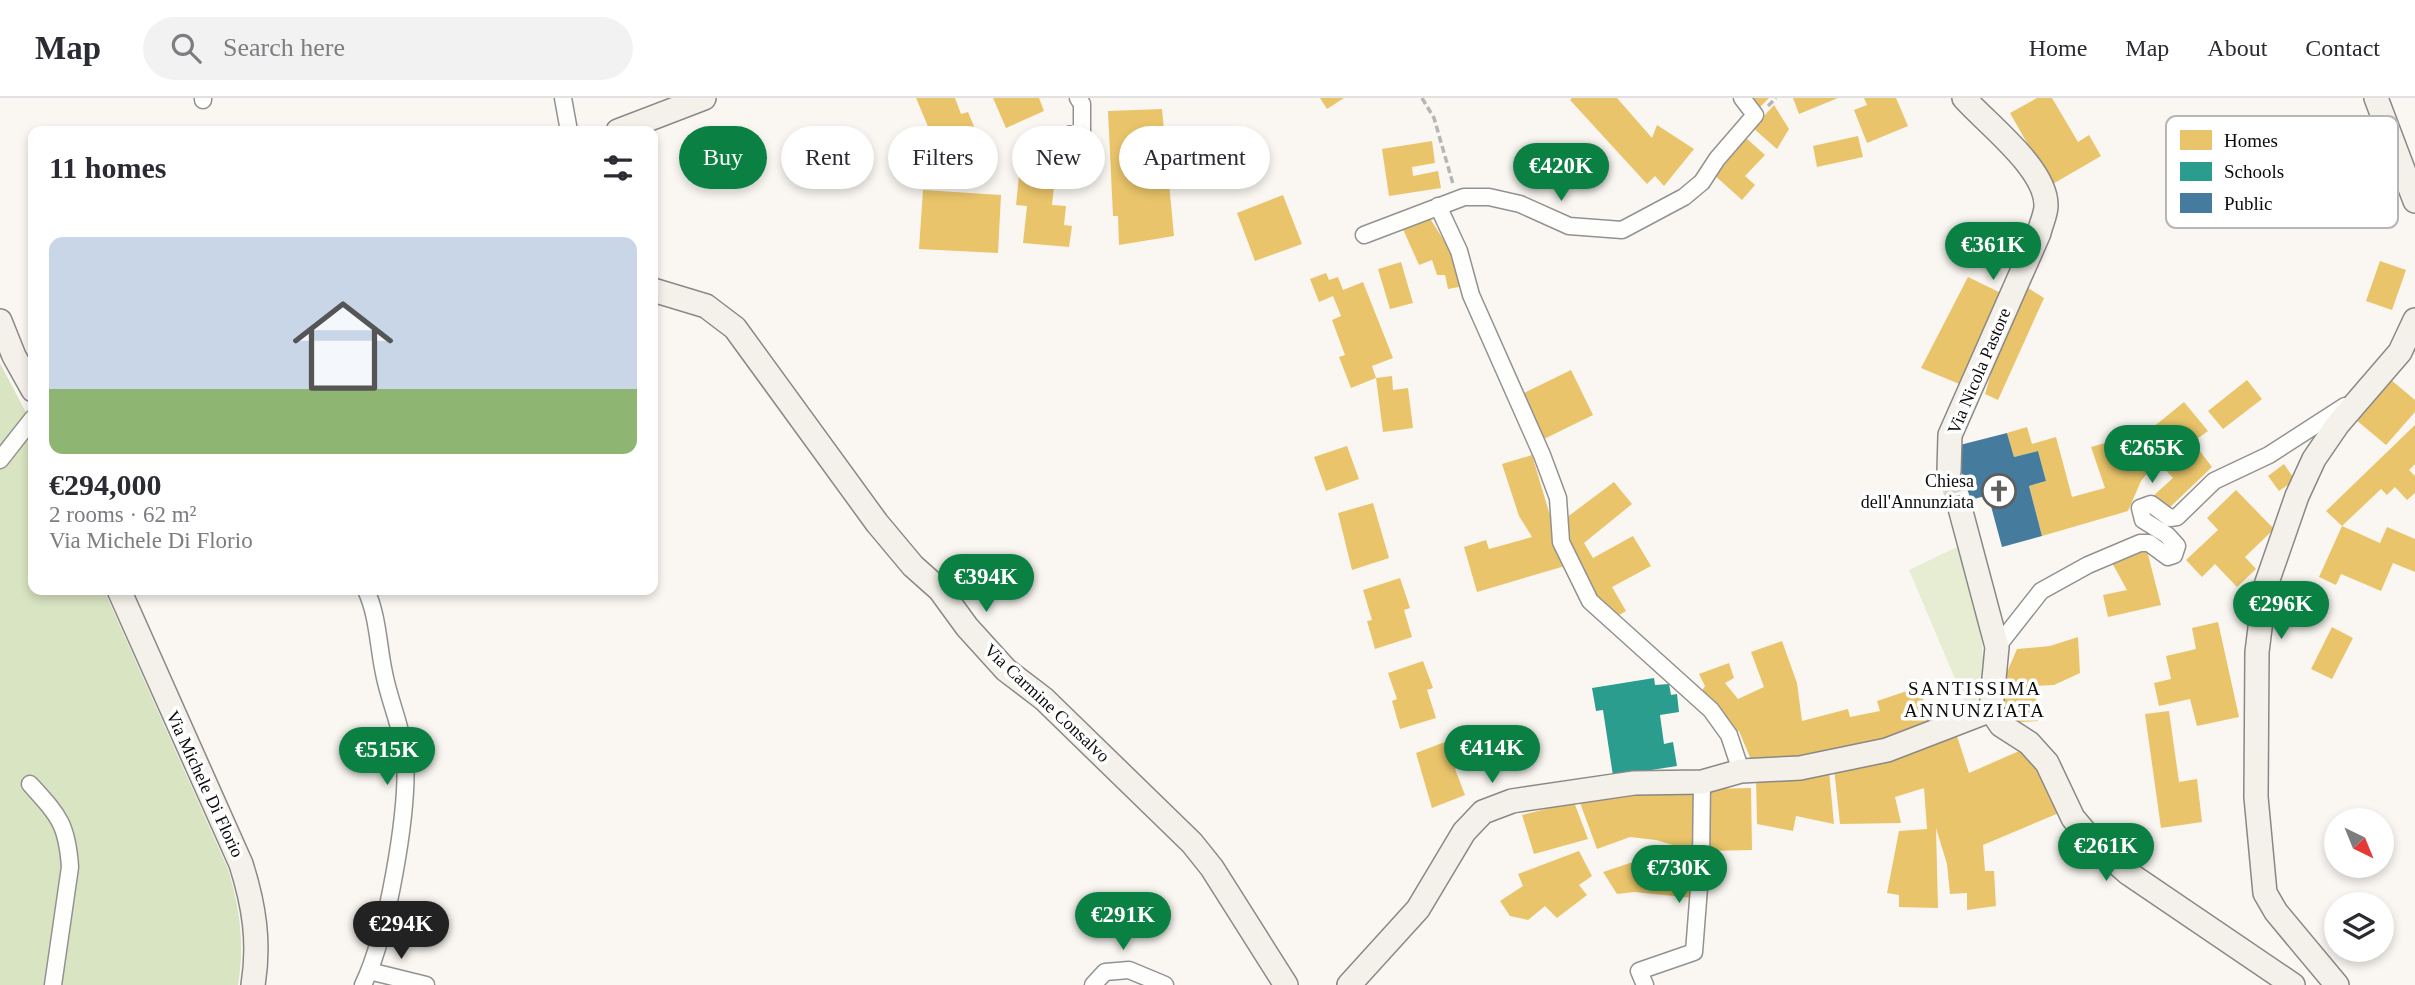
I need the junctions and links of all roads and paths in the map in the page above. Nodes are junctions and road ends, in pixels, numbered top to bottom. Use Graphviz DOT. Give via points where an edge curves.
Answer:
graph roads {
  1 [pos="563,98"];
  2 [pos="704,98"];
  3 [pos="1078,98"];
  4 [pos="1422,98"];
  5 [pos="1742,98"];
  6 [pos="1964,98"];
  7 [pos="2376,98"];
  8 [pos="2383,116"];
  9 [pos="568,126"];
  10 [pos="631,126"];
  11 [pos="1082,126"];
  12 [pos="2398,156"];
  13 [pos="1457,199"];
  14 [pos="2415,201"];
  15 [pos="1438,206"];
  16 [pos="1364,235"];
  17 [pos="658,292"];
  18 [pos="2415,320"];
  19 [pos="0,321"];
  20 [pos="28,380"];
  21 [pos="2368,391"];
  22 [pos="28,424"];
  23 [pos="0,460"];
  24 [pos="1949,471"];
  25 [pos="1960,508"];
  26 [pos="121,595"];
  27 [pos="368,595"];
  28 [pos="1997,647"];
  29 [pos="1991,710"];
  30 [pos="1741,771"];
  31 [pos="1702,782"];
  32 [pos="30,783"];
  33 [pos="366,978"];
  34 [pos="52,985"];
  35 [pos="253,985"];
  36 [pos="426,985"];
  37 [pos="1093,985"];
  38 [pos="1165,985"];
  39 [pos="1286,985"];
  40 [pos="1349,985"];
  41 [pos="1645,985"];
  42 [pos="2293,985"];
  43 [pos="2337,985"];
  1 -- 9 [label="street"];
  2 -- 10 [label="street"];
  3 -- 11 [label="street"];
  4 -- 13 [label="path" via="1434,118"];
  5 -- 13 [label="street" via="1755,115 1702,182 1684,197 1622,230 1569,226 1520,204 1489,197"];
  6 -- 24 [label="street, Via Nicola Pastore" via="2023,158 2044,191 2046,207 2039,233 1950,435"];
  7 -- 8 [label="street"];
  12 -- 14 [label="street"];
  13 -- 15 [label="street"];
  15 -- 16 [label="street"];
  15 -- 30 [label="street" via="1459,251 1471,295 1559,498 1561,542 1590,601 1711,710 1729,735"];
  17 -- 39 [label="street, Via Carmine Consalvo" via="706,306 735,328 877,523 940,590 967,627 1006,670 1044,699 1192,843"];
  18 -- 21 [label="street" via="2400,352"];
  19 -- 20 [label="street"];
  21 -- 28 [label="street" via="2269,455 2214,481 2178,517 2170,518 2151,504 2140,508 2143,520 2173,539 2177,545 2174,555 2168,557 2149,542 2140,543 2088,565 2041,591"];
  21 -- 43 [label="street" via="2326,441 2297,496 2265,588 2257,652 2256,797 2265,893"];
  22 -- 23 [label="street"];
  25 -- 28 [label="street"];
  26 -- 35 [label="street, Via Michele Di Florio" via="242,864 257,936"];
  27 -- 33 [label="street" via="404,753 405,806"];
  28 -- 29 [label="street"];
  29 -- 30 [label="street" via="1887,750 1800,768"];
  29 -- 42 [label="street" via="2001,725 2029,743 2047,763 2073,818 2095,844 2128,873"];
  30 -- 31 [label="street"];
  31 -- 40 [label="street" via="1634,783 1512,800 1483,812 1464,832 1418,909"];
  31 -- 41 [label="street" via="1693,952 1639,971"];
  32 -- 34 [label="street" via="65,827 69,851"];
  33 -- 36 [label="street"];
  37 -- 38 [label="street" via="1105,972 1129,970"];
}
